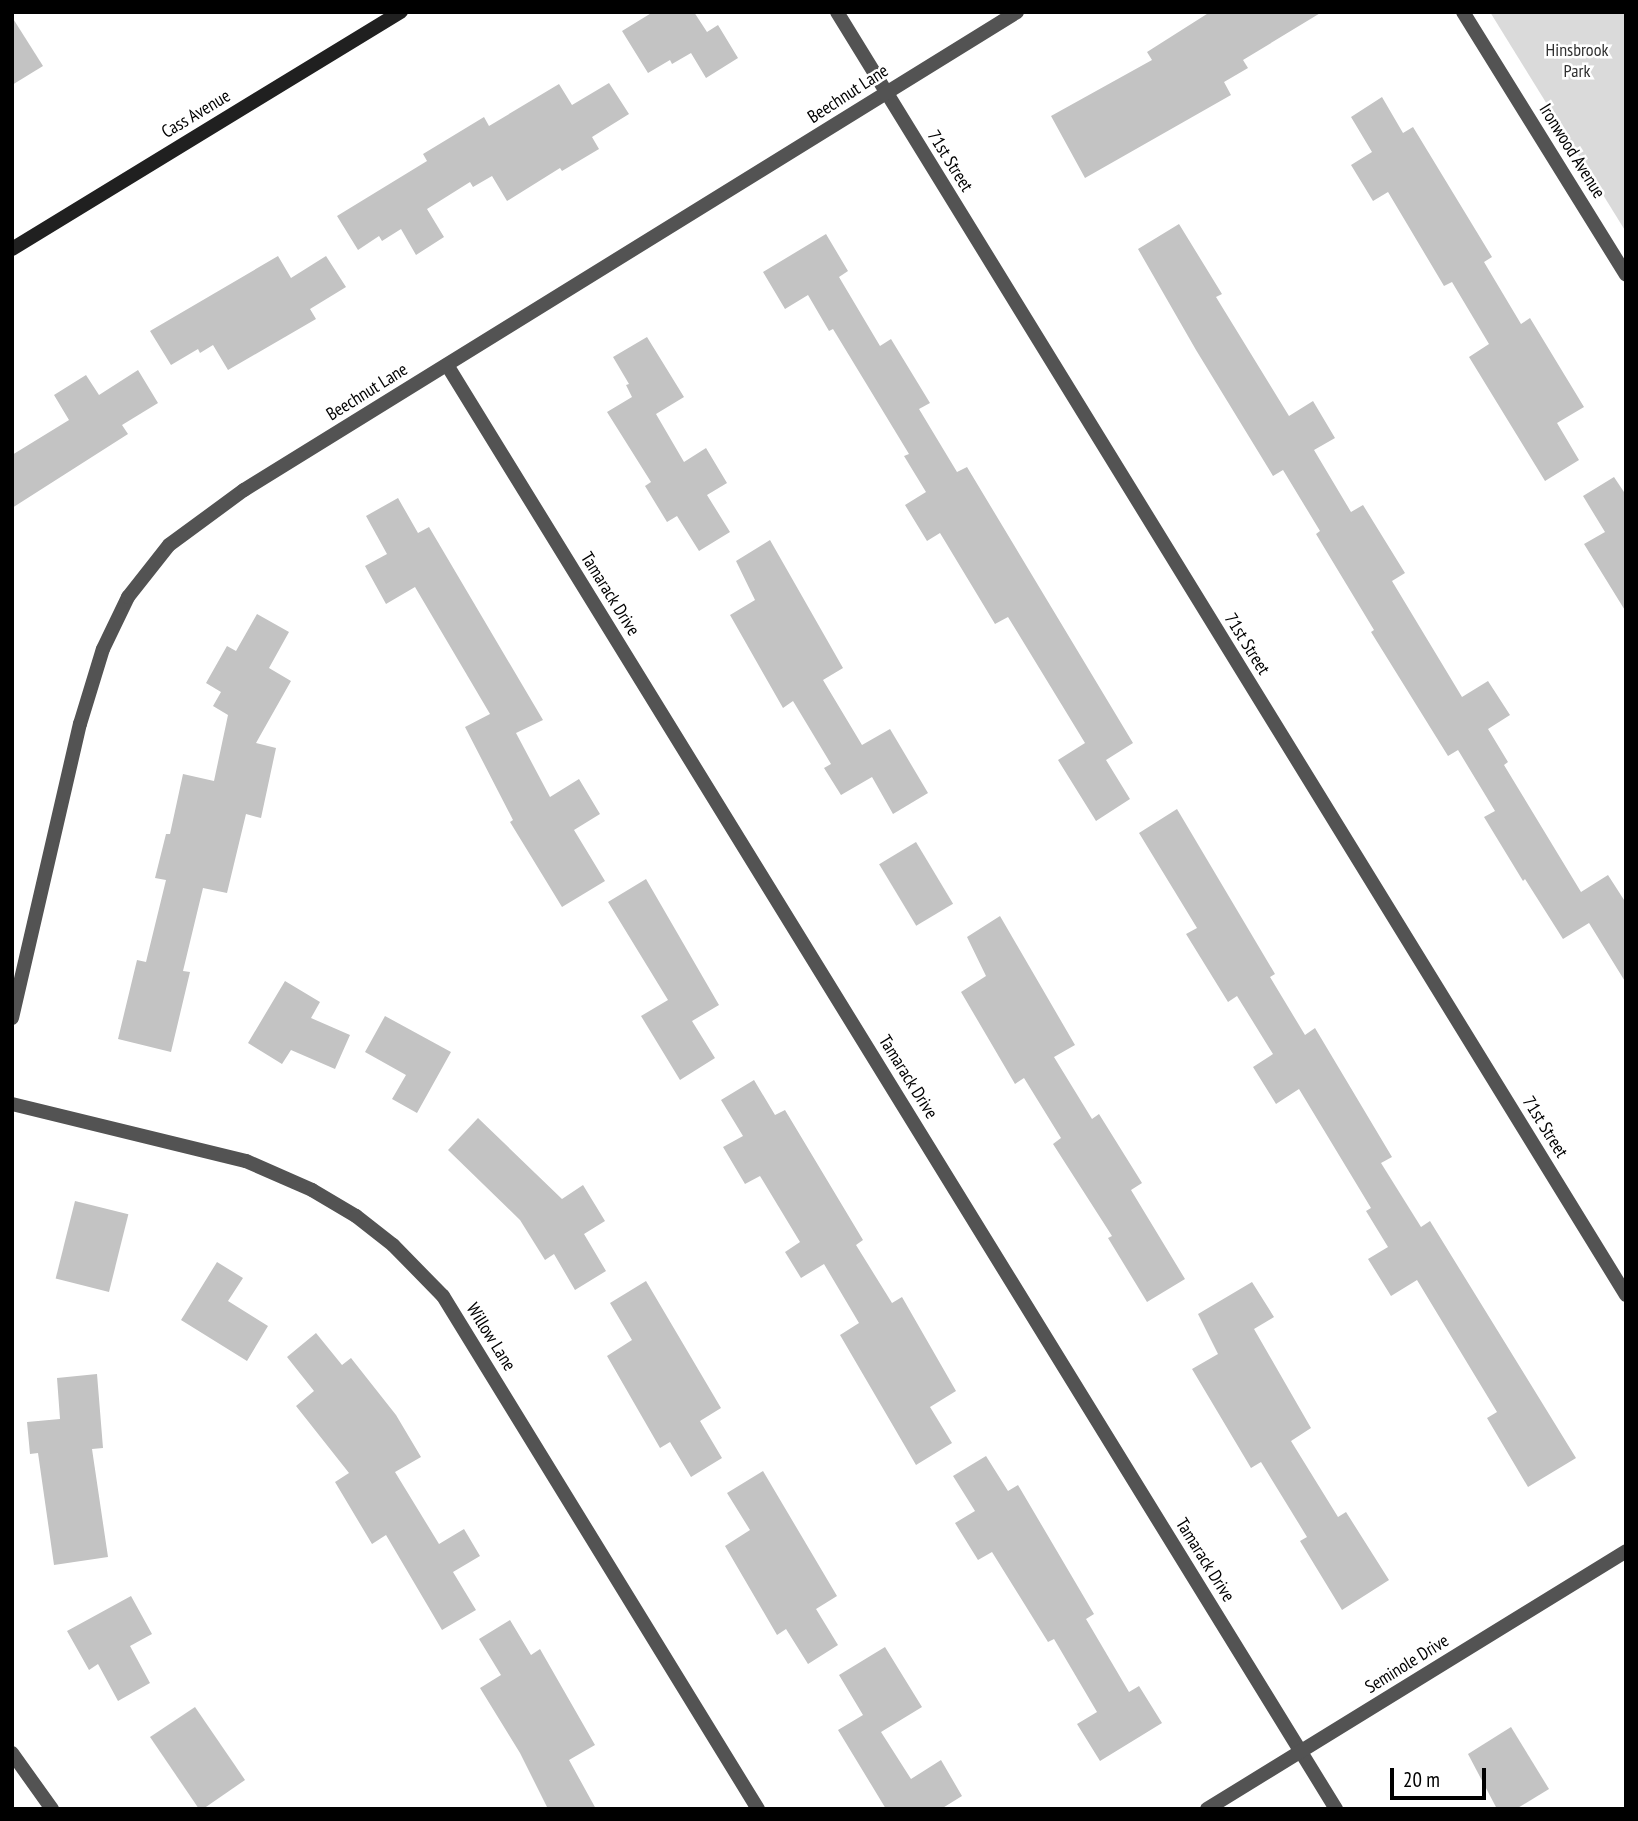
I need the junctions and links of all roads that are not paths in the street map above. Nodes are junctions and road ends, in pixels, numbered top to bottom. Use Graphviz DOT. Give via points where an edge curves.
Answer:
graph roads {
  1 [pos="401,12"];
  2 [pos="837,12"];
  3 [pos="1017,12"];
  4 [pos="1464,12"];
  5 [pos="886,92"];
  6 [pos="12,249"];
  7 [pos="1626,275"];
  8 [pos="447,365"];
  9 [pos="12,1018"];
  10 [pos="12,1104"];
  11 [pos="1626,1296"];
  12 [pos="1626,1552"];
  13 [pos="1301,1751"];
  14 [pos="12,1753"];
  15 [pos="52,1809"];
  16 [pos="758,1809"];
  17 [pos="1208,1809"];
  18 [pos="1336,1809"];
  1 -- 6 [label="main road, Cass Avenue"];
  2 -- 5 [label="street, 71st Street"];
  3 -- 5 [label="street, Beechnut Lane"];
  4 -- 7 [label="street, Ironwood Avenue"];
  5 -- 8 [label="street, Beechnut Lane"];
  5 -- 11 [label="street, 71st Street"];
  8 -- 9 [label="street, Beechnut Lane" via="199,521 169,545 128,597 103,649 80,724"];
  8 -- 13 [label="street, Tamarack Drive"];
  10 -- 16 [label="street, Willow Lane" via="246,1161 312,1190 393,1245 443,1296"];
  12 -- 13 [label="street, Seminole Drive"];
  13 -- 17 [label="street, Seminole Drive"];
  13 -- 18 [label="street, Tamarack Drive"];
  14 -- 15 [label="street"];
}
